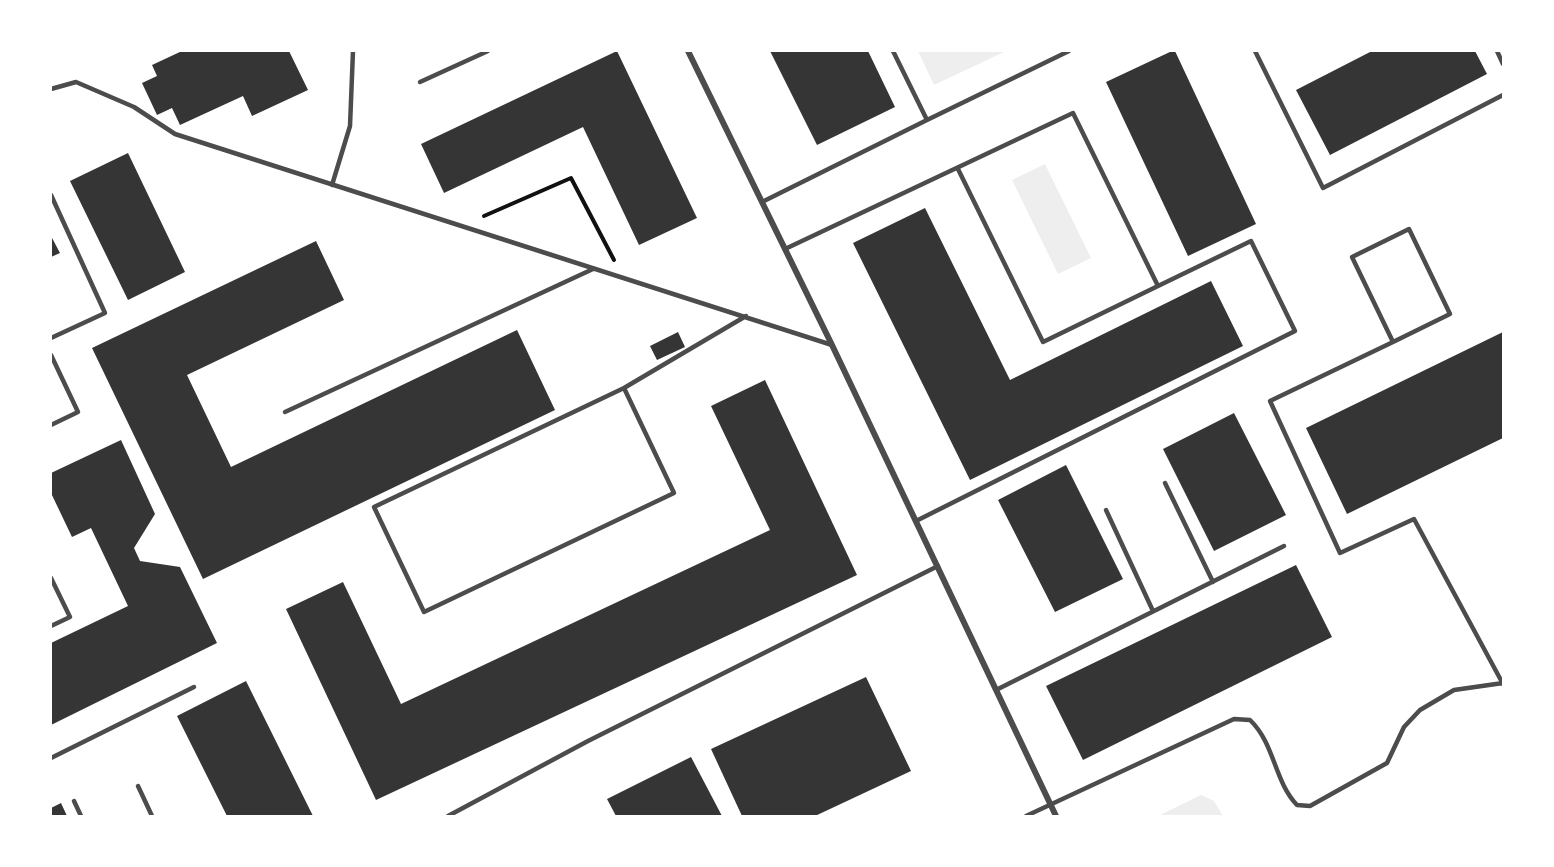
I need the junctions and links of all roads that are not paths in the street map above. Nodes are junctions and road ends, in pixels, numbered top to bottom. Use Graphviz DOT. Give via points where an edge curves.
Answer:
graph roads {
  1 [pos="353,51"];
  2 [pos="488,51"];
  3 [pos="688,51"];
  4 [pos="893,51"];
  5 [pos="1069,51"];
  6 [pos="1255,51"];
  7 [pos="1497,51"];
  8 [pos="1503,64"];
  9 [pos="420,82"];
  10 [pos="51,89"];
  11 [pos="1503,95"];
  12 [pos="927,120"];
  13 [pos="958,169"];
  14 [pos="332,185"];
  15 [pos="51,195"];
  16 [pos="762,202"];
  17 [pos="785,249"];
  18 [pos="593,269"];
  19 [pos="1158,286"];
  20 [pos="747,316"];
  21 [pos="51,338"];
  22 [pos="1393,342"];
  23 [pos="832,345"];
  24 [pos="51,355"];
  25 [pos="624,388"];
  26 [pos="285,412"];
  27 [pos="51,425"];
  28 [pos="1165,483"];
  29 [pos="1106,510"];
  30 [pos="916,522"];
  31 [pos="1284,546"];
  32 [pos="938,566"];
  33 [pos="51,578"];
  34 [pos="1213,582"];
  35 [pos="1154,611"];
  36 [pos="51,626"];
  37 [pos="1503,683"];
  38 [pos="194,687"];
  39 [pos="996,690"];
  40 [pos="51,758"];
  41 [pos="138,786"];
  42 [pos="74,801"];
  43 [pos="1051,805"];
  44 [pos="81,816"];
  45 [pos="152,816"];
  46 [pos="447,816"];
  47 [pos="1026,816"];
  48 [pos="1056,816"];
  1 -- 14 [label="lane" via="350,126"];
  2 -- 9 [label="lane"];
  3 -- 16 [label="street"];
  4 -- 12 [label="lane"];
  5 -- 12 [label="lane"];
  6 -- 11 [label="lane" via="1323,188"];
  7 -- 8 [label="lane"];
  10 -- 14 [label="lane" via="76,82 134,107 175,134"];
  12 -- 16 [label="lane"];
  13 -- 17 [label="lane"];
  13 -- 19 [label="lane" via="1043,342"];
  13 -- 19 [label="lane" via="1073,113"];
  14 -- 18 [label="lane"];
  15 -- 21 [label="lane" via="105,313"];
  16 -- 17 [label="street"];
  17 -- 23 [label="street"];
  18 -- 20 [label="lane"];
  18 -- 26 [label="lane"];
  19 -- 30 [label="lane" via="1251,242 1295,331"];
  20 -- 23 [label="lane"];
  20 -- 25 [label="lane"];
  22 -- 22 [label="lane" via="1450,314 1409,229 1352,257"];
  22 -- 37 [label="lane" via="1270,401 1340,553 1414,519"];
  23 -- 30 [label="street"];
  24 -- 27 [label="lane" via="78,412"];
  25 -- 25 [label="lane" via="374,507 424,612 674,493"];
  28 -- 34 [label="lane"];
  29 -- 35 [label="lane"];
  30 -- 32 [label="street"];
  31 -- 34 [label="lane"];
  32 -- 39 [label="street"];
  32 -- 46 [label="lane"];
  33 -- 36 [label="lane" via="70,617"];
  34 -- 35 [label="lane"];
  35 -- 39 [label="lane"];
  37 -- 43 [label="lane" via="1454,690 1420,710 1404,727 1387,763 1310,806 1297,805 1288,797 1263,732 1250,720 1233,719"];
  38 -- 40 [label="lane"];
  39 -- 43 [label="street"];
  41 -- 45 [label="lane"];
  42 -- 44 [label="lane"];
  43 -- 47 [label="lane"];
  43 -- 48 [label="street"];
}
